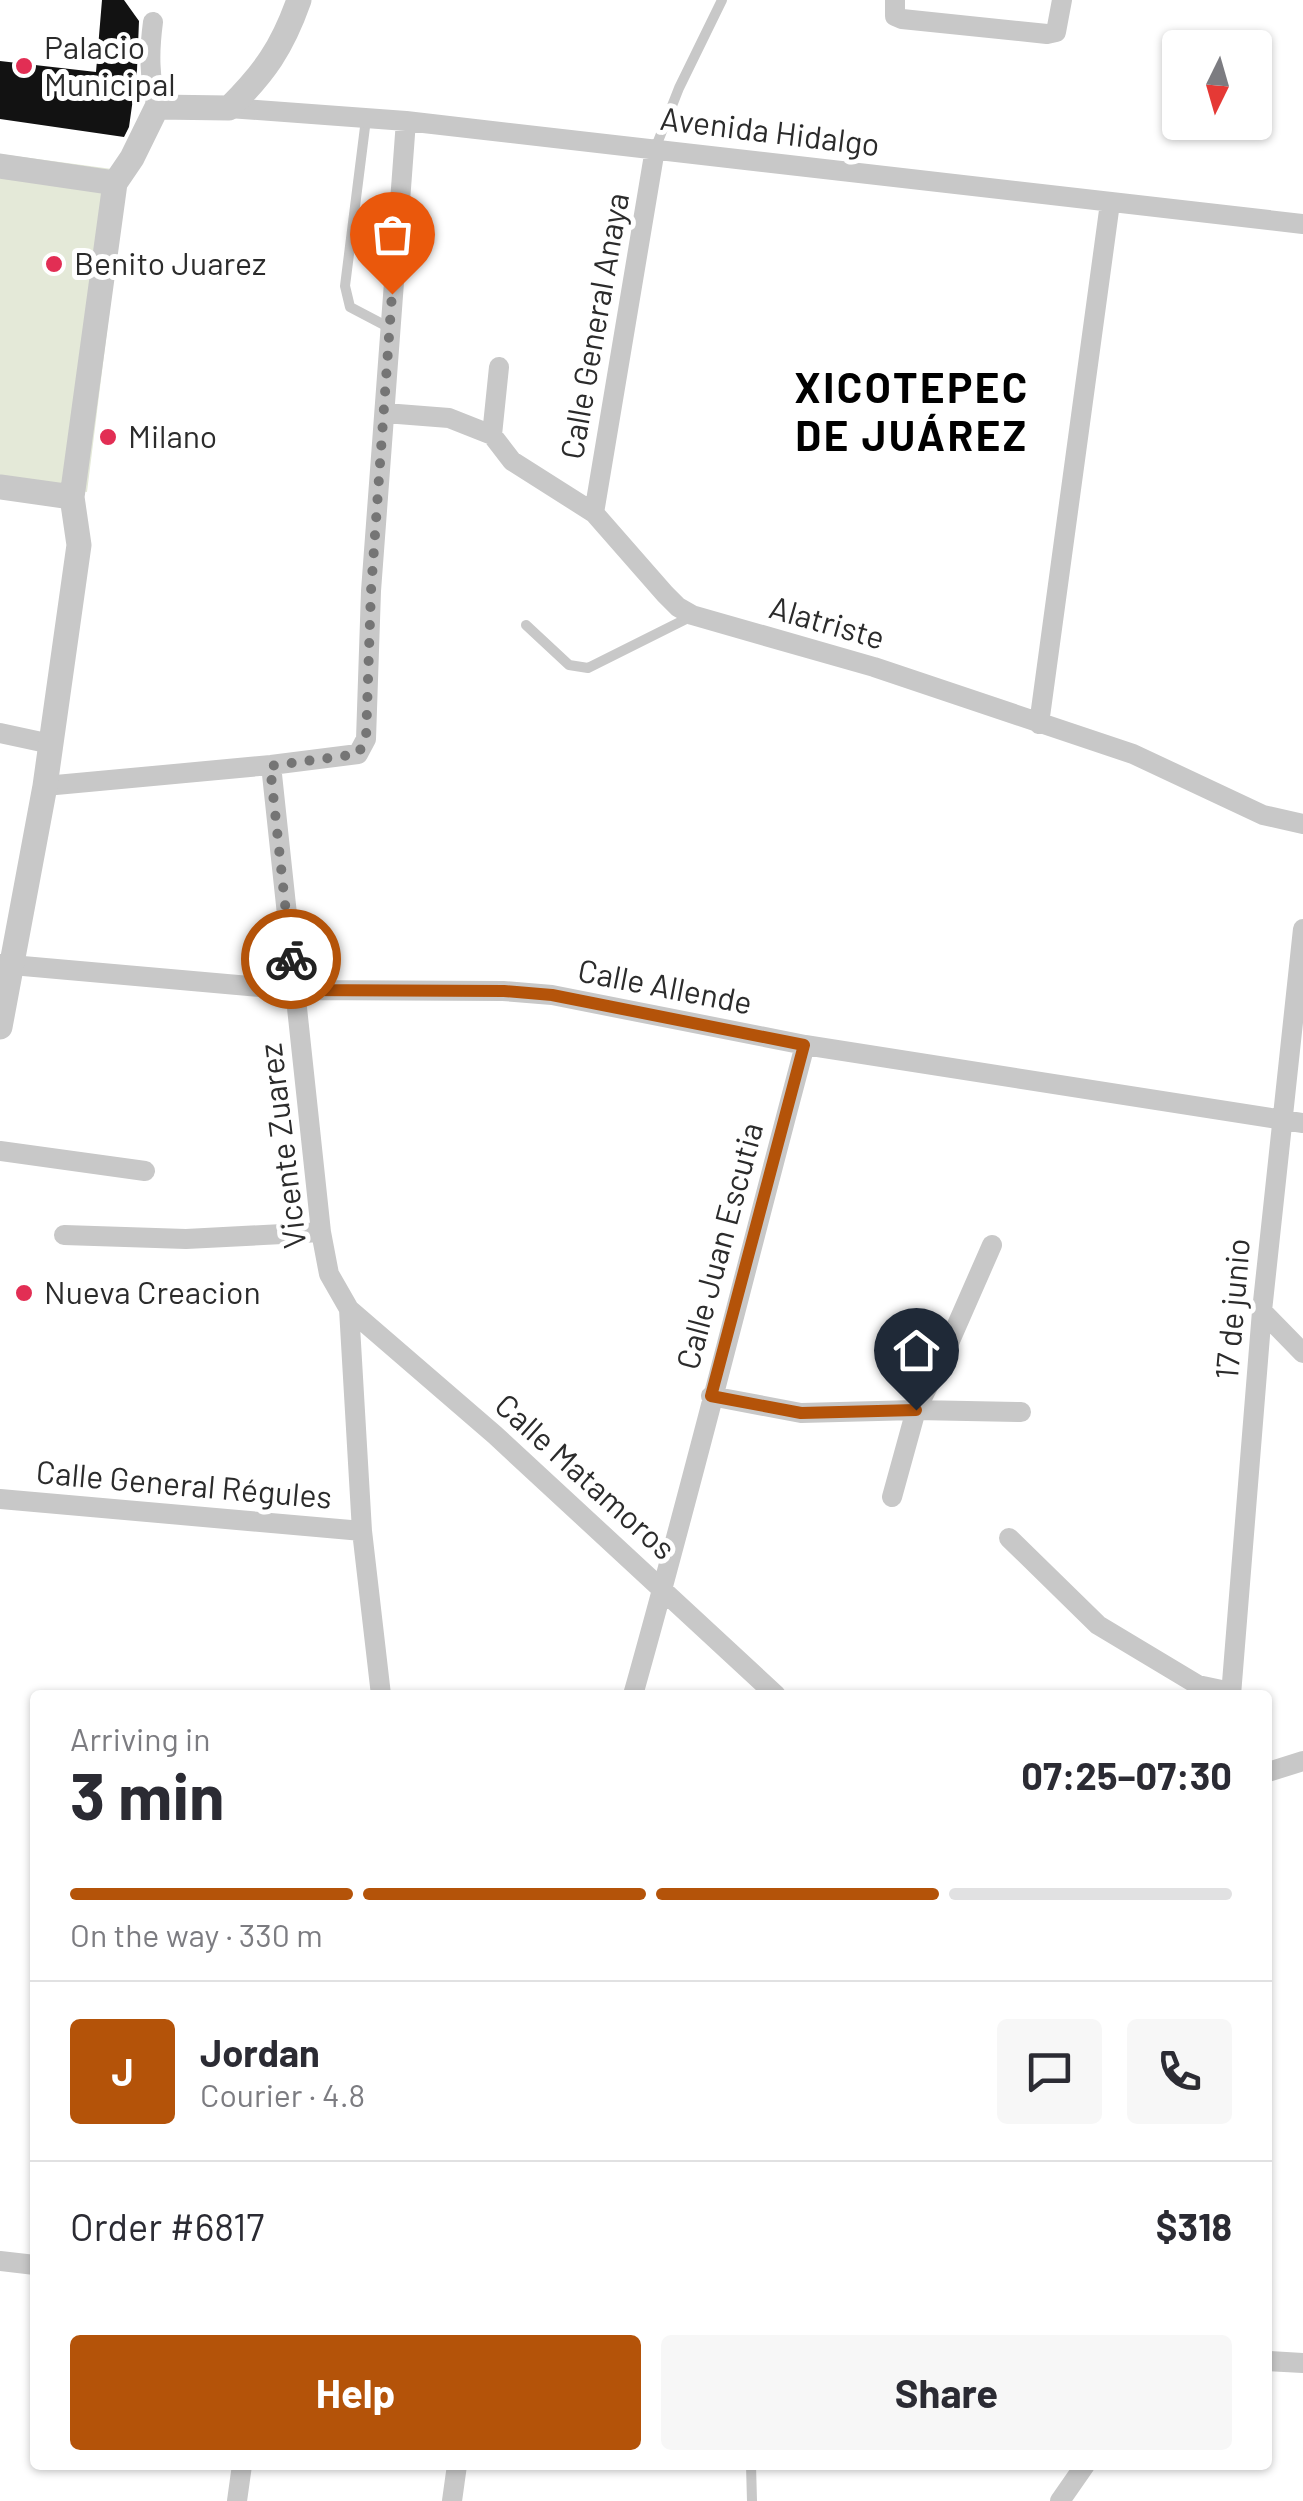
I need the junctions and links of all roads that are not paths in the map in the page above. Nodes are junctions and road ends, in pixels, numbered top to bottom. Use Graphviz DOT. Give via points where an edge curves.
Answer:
graph roads {
  1 [pos="299,0"];
  2 [pos="722,0"];
  3 [pos="895,0"];
  4 [pos="1062,0"];
  5 [pos="153,22"];
  6 [pos="157,107"];
  7 [pos="230,108"];
  8 [pos="366,118"];
  9 [pos="406,121"];
  10 [pos="655,149"];
  11 [pos="0,166"];
  12 [pos="115,183"];
  13 [pos="1110,204"];
  14 [pos="1303,224"];
  15 [pos="390,328"];
  16 [pos="499,367"];
  17 [pos="385,412"];
  18 [pos="492,436"];
  19 [pos="0,487"];
  20 [pos="72,497"];
  21 [pos="594,513"];
  22 [pos="692,615"];
  23 [pos="526,625"];
  24 [pos="1039,724"];
  25 [pos="0,733"];
  26 [pos="51,744"];
  27 [pos="270,766"];
  28 [pos="45,786"];
  29 [pos="1303,824"];
  30 [pos="1303,929"];
  31 [pos="5,965"];
  32 [pos="294,990"];
  33 [pos="0,1027"];
  34 [pos="804,1045"];
  35 [pos="1292,1121"];
  36 [pos="0,1151"];
  37 [pos="145,1172"];
  38 [pos="320,1232"];
  39 [pos="64,1235"];
  40 [pos="992,1245"];
  41 [pos="349,1309"];
  42 [pos="1262,1311"];
  43 [pos="1303,1353"];
  44 [pos="711,1396"];
  45 [pos="916,1410"];
  46 [pos="1020,1412"];
  47 [pos="892,1497"];
  48 [pos="0,1499"];
  49 [pos="362,1532"];
  50 [pos="1010,1538"];
  51 [pos="663,1589"];
  52 [pos="380,1690"];
  53 [pos="634,1690"];
  54 [pos="771,1690"];
  55 [pos="1216,1690"];
  56 [pos="1231,1690"];
  57 [pos="1303,1761"];
  58 [pos="1272,1771"];
  59 [pos="0,2261"];
  60 [pos="30,2264"];
  61 [pos="1272,2361"];
  62 [pos="1303,2363"];
  63 [pos="241,2470"];
  64 [pos="457,2470"];
  65 [pos="751,2470"];
  66 [pos="1082,2470"];
  67 [pos="237,2501"];
  68 [pos="452,2501"];
  69 [pos="752,2501"];
  70 [pos="1060,2501"];
  1 -- 7 [label="street" via="263,74"];
  2 -- 10 [label="lane"];
  3 -- 4 [label="street" via="895,16 902,19 1047,34 1056,32"];
  5 -- 6 [label="street" via="150,83"];
  6 -- 7 [label="street"];
  6 -- 12 [label="street"];
  7 -- 8 [label="street, Avenida Hidalgo"];
  8 -- 9 [label="street, Avenida Hidalgo"];
  8 -- 15 [label="lane" via="345,286 350,307"];
  9 -- 10 [label="street, Avenida Hidalgo"];
  9 -- 15 [label="street"];
  10 -- 13 [label="street, Avenida Hidalgo"];
  10 -- 21 [label="street, Calle General Anaya"];
  11 -- 12 [label="street"];
  12 -- 20 [label="street"];
  13 -- 14 [label="street, Avenida Hidalgo"];
  13 -- 24 [label="street"];
  15 -- 17 [label="street"];
  16 -- 18 [label="street"];
  17 -- 18 [label="street, Alatriste" via="449,418"];
  17 -- 27 [label="street" via="366,739 358,754"];
  18 -- 21 [label="street, Alatriste" via="512,461"];
  19 -- 20 [label="street"];
  20 -- 26 [label="street" via="79,545"];
  21 -- 22 [label="street, Alatriste" via="664,594"];
  22 -- 23 [label="lane" via="588,668 569,664"];
  22 -- 24 [label="street, Alatriste" via="874,666"];
  24 -- 29 [label="street, Alatriste" via="1133,754 1263,815"];
  25 -- 26 [label="street"];
  26 -- 28 [label="street"];
  27 -- 28 [label="street"];
  27 -- 32 [label="street, Vicente Zuarez"];
  28 -- 31 [label="street"];
  30 -- 35 [label="street, 17 de junio"];
  31 -- 32 [label="street, Calle Allende"];
  31 -- 33 [label="street"];
  32 -- 34 [label="street, Calle Allende" via="552,995"];
  32 -- 38 [label="street, Vicente Zuarez"];
  34 -- 35 [label="street, Calle Allende"];
  34 -- 44 [label="street, Calle Juan Escutia"];
  35 -- 42 [label="street, 17 de junio"];
  36 -- 37 [label="street"];
  38 -- 39 [label="street" via="186,1240"];
  38 -- 41 [label="street, Vicente Zuarez" via="329,1274"];
  40 -- 45 [label="street"];
  41 -- 49 [label="street, Vicente Zuarez"];
  41 -- 51 [label="street, Calle Matamoros"];
  42 -- 43 [label="street"];
  42 -- 56 [label="street, 17 de junio"];
  44 -- 45 [label="street" via="801,1413"];
  44 -- 51 [label="street, Calle Juan Escutia"];
  45 -- 46 [label="street"];
  45 -- 47 [label="street"];
  48 -- 49 [label="street, Calle General Régules"];
  49 -- 52 [label="street, Vicente Zuarez"];
  50 -- 55 [label="street" via="1098,1625"];
  51 -- 53 [label="street, Calle Juan Escutia"];
  51 -- 54 [label="street, Calle Matamoros"];
  57 -- 58 [label="street"];
  59 -- 60 [label="street"];
  61 -- 62 [label="street"];
  63 -- 67 [label="street"];
  64 -- 68 [label="street"];
  65 -- 69 [label="lane"];
  66 -- 70 [label="street"];
}
